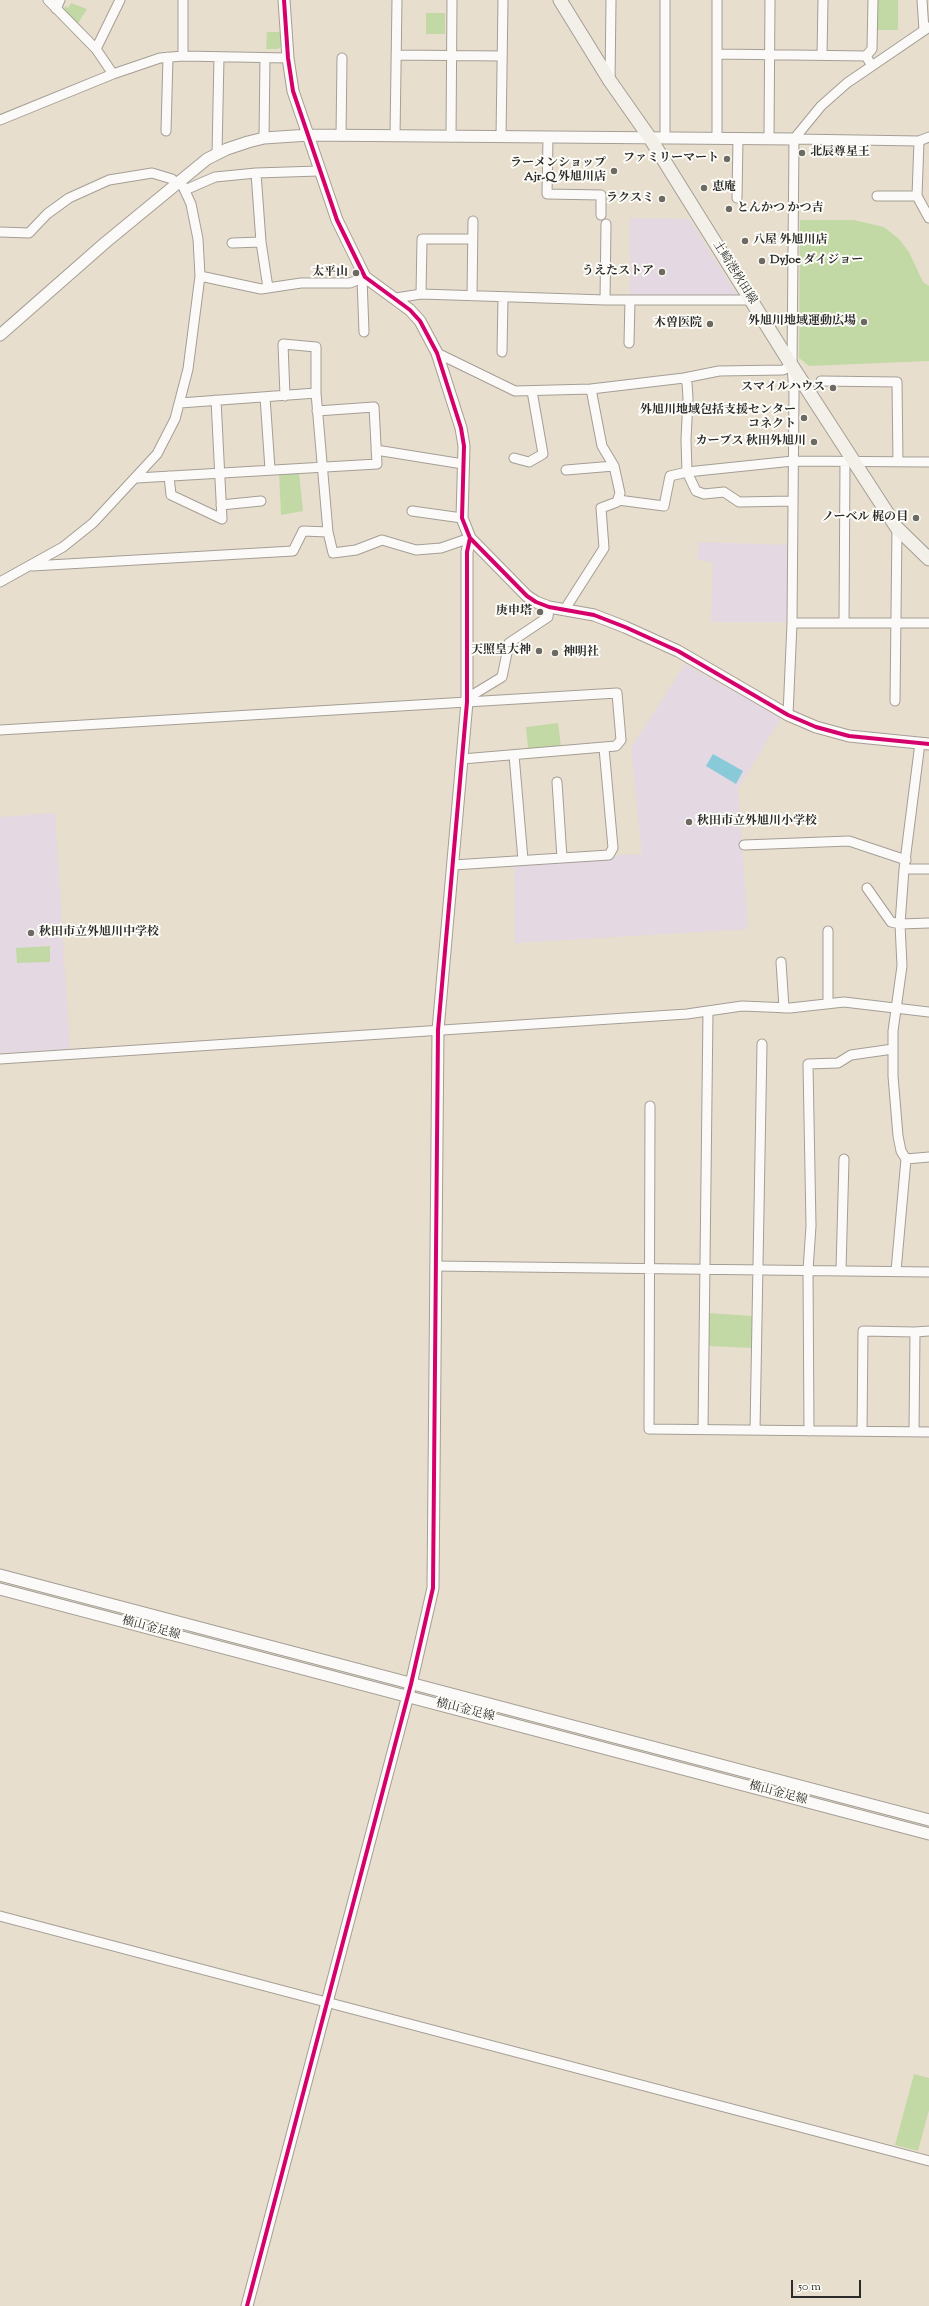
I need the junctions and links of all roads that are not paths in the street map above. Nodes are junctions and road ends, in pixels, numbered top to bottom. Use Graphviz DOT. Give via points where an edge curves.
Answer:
graph roads {
  1 [pos="48,0"];
  2 [pos="60,0"];
  3 [pos="120,0"];
  4 [pos="183,0"];
  5 [pos="284,0"];
  6 [pos="397,0"];
  7 [pos="452,0"];
  8 [pos="502,0"];
  9 [pos="560,0"];
  10 [pos="610,0"];
  11 [pos="665,0"];
  12 [pos="717,0"];
  13 [pos="770,0"];
  14 [pos="823,0"];
  15 [pos="873,0"];
  16 [pos="922,0"];
  17 [pos="56,9"];
  18 [pos="926,25"];
  19 [pos="96,49"];
  20 [pos="717,54"];
  21 [pos="770,54"];
  22 [pos="396,55"];
  23 [pos="822,55"];
  24 [pos="183,56"];
  25 [pos="452,56"];
  26 [pos="502,56"];
  27 [pos="866,56"];
  28 [pos="168,57"];
  29 [pos="219,57"];
  30 [pos="265,58"];
  31 [pos="288,58"];
  32 [pos="342,58"];
  33 [pos="872,66"];
  34 [pos="113,74"];
  35 [pos="610,81"];
  36 [pos="0,120"];
  37 [pos="166,131"];
  38 [pos="309,135"];
  39 [pos="341,136"];
  40 [pos="395,136"];
  41 [pos="451,137"];
  42 [pos="501,137"];
  43 [pos="548,137"];
  44 [pos="717,137"];
  45 [pos="929,137"];
  46 [pos="264,138"];
  47 [pos="650,138"];
  48 [pos="665,138"];
  49 [pos="738,138"];
  50 [pos="769,138"];
  51 [pos="794,139"];
  52 [pos="919,141"];
  53 [pos="217,154"];
  54 [pos="319,171"];
  55 [pos="256,172"];
  56 [pos="181,185"];
  57 [pos="876,196"];
  58 [pos="917,196"];
  59 [pos="738,198"];
  60 [pos="601,215"];
  61 [pos="929,218"];
  62 [pos="473,221"];
  63 [pos="606,224"];
  64 [pos="0,232"];
  65 [pos="472,239"];
  66 [pos="261,242"];
  67 [pos="232,243"];
  68 [pos="200,276"];
  69 [pos="364,278"];
  70 [pos="268,288"];
  71 [pos="421,294"];
  72 [pos="472,296"];
  73 [pos="396,298"];
  74 [pos="503,298"];
  75 [pos="605,300"];
  76 [pos="630,300"];
  77 [pos="752,300"];
  78 [pos="364,332"];
  79 [pos="0,336"];
  80 [pos="629,343"];
  81 [pos="502,352"];
  82 [pos="437,353"];
  83 [pos="792,366"];
  84 [pos="684,378"];
  85 [pos="821,381"];
  86 [pos="591,389"];
  87 [pos="532,391"];
  88 [pos="316,393"];
  89 [pos="286,396"];
  90 [pos="265,397"];
  91 [pos="216,400"];
  92 [pos="180,403"];
  93 [pos="317,411"];
  94 [pos="376,450"];
  95 [pos="514,458"];
  96 [pos="793,461"];
  97 [pos="850,462"];
  98 [pos="898,462"];
  99 [pos="929,462"];
  100 [pos="463,464"];
  101 [pos="321,466"];
  102 [pos="614,466"];
  103 [pos="270,469"];
  104 [pos="566,470"];
  105 [pos="221,472"];
  106 [pos="687,472"];
  107 [pos="169,476"];
  108 [pos="137,478"];
  109 [pos="618,500"];
  110 [pos="261,501"];
  111 [pos="793,501"];
  112 [pos="221,505"];
  113 [pos="412,511"];
  114 [pos="462,518"];
  115 [pos="897,528"];
  116 [pos="328,532"];
  117 [pos="470,538"];
  118 [pos="929,559"];
  119 [pos="29,567"];
  120 [pos="0,582"];
  121 [pos="549,607"];
  122 [pos="565,609"];
  123 [pos="844,622"];
  124 [pos="895,622"];
  125 [pos="792,623"];
  126 [pos="929,623"];
  127 [pos="467,699"];
  128 [pos="895,701"];
  129 [pos="788,715"];
  130 [pos="0,730"];
  131 [pos="924,743"];
  132 [pos="604,748"];
  133 [pos="514,755"];
  134 [pos="462,759"];
  135 [pos="557,782"];
  136 [pos="744,845"];
  137 [pos="562,858"];
  138 [pos="523,860"];
  139 [pos="905,864"];
  140 [pos="453,865"];
  141 [pos="929,869"];
  142 [pos="867,888"];
  143 [pos="929,923"];
  144 [pos="900,924"];
  145 [pos="828,931"];
  146 [pos="781,962"];
  147 [pos="828,1004"];
  148 [pos="896,1007"];
  149 [pos="784,1008"];
  150 [pos="708,1011"];
  151 [pos="929,1012"];
  152 [pos="438,1030"];
  153 [pos="762,1044"];
  154 [pos="893,1049"];
  155 [pos="0,1059"];
  156 [pos="650,1106"];
  157 [pos="929,1157"];
  158 [pos="844,1159"];
  159 [pos="906,1159"];
  160 [pos="435,1266"];
  161 [pos="650,1269"];
  162 [pos="706,1270"];
  163 [pos="757,1270"];
  164 [pos="808,1270"];
  165 [pos="841,1270"];
  166 [pos="896,1271"];
  167 [pos="929,1272"];
  168 [pos="929,1331"];
  169 [pos="915,1332"];
  170 [pos="703,1429"];
  171 [pos="755,1430"];
  172 [pos="808,1431"];
  173 [pos="862,1431"];
  174 [pos="914,1432"];
  175 [pos="929,1432"];
  176 [pos="0,1575"];
  177 [pos="0,1589"];
  178 [pos="412,1684"];
  179 [pos="407,1696"];
  180 [pos="929,1820"];
  181 [pos="929,1834"];
  182 [pos="0,1916"];
  183 [pos="327,2002"];
  184 [pos="929,2161"];
  185 [pos="247,2306"];
  1 -- 17 [label="street"];
  2 -- 17 [label="street"];
  3 -- 19 [label="street"];
  4 -- 24 [label="street"];
  5 -- 31 [label="street"];
  6 -- 22 [label="street"];
  7 -- 25 [label="street"];
  8 -- 26 [label="street"];
  9 -- 35 [label="main road, 土崎港秋田線"];
  10 -- 35 [label="street"];
  11 -- 48 [label="street"];
  12 -- 20 [label="street"];
  13 -- 21 [label="street"];
  14 -- 23 [label="street"];
  15 -- 27 [label="street" via="872,49"];
  16 -- 18 [label="street"];
  17 -- 19 [label="street"];
  18 -- 33 [label="street"];
  19 -- 34 [label="street"];
  20 -- 21 [label="street"];
  20 -- 44 [label="street"];
  21 -- 23 [label="street"];
  21 -- 50 [label="street"];
  22 -- 25 [label="street"];
  22 -- 40 [label="street"];
  23 -- 27 [label="street"];
  24 -- 28 [label="street"];
  24 -- 29 [label="street"];
  25 -- 26 [label="street"];
  25 -- 41 [label="street"];
  26 -- 42 [label="street"];
  27 -- 33 [label="street"];
  28 -- 34 [label="street"];
  28 -- 37 [label="street"];
  29 -- 30 [label="street"];
  29 -- 53 [label="street"];
  30 -- 31 [label="street"];
  30 -- 46 [label="street"];
  31 -- 38 [label="street" via="293,91"];
  32 -- 39 [label="street"];
  33 -- 51 [label="street" via="847,83 821,106"];
  34 -- 36 [label="street"];
  35 -- 47 [label="main road, 土崎港秋田線"];
  38 -- 39 [label="street"];
  38 -- 46 [label="street"];
  38 -- 54 [label="street"];
  39 -- 40 [label="street"];
  40 -- 41 [label="street"];
  41 -- 42 [label="street"];
  42 -- 43 [label="street"];
  43 -- 47 [label="street"];
  43 -- 60 [label="street" via="547,194 601,194"];
  44 -- 48 [label="street"];
  44 -- 49 [label="street"];
  45 -- 52 [label="street"];
  46 -- 53 [label="street"];
  47 -- 48 [label="street"];
  47 -- 77 [label="main road, 土崎港秋田線"];
  49 -- 50 [label="street"];
  49 -- 59 [label="street"];
  50 -- 51 [label="street"];
  51 -- 52 [label="street"];
  51 -- 83 [label="street"];
  52 -- 58 [label="street"];
  53 -- 56 [label="street"];
  54 -- 55 [label="street"];
  54 -- 69 [label="street" via="337,220"];
  55 -- 56 [label="street" via="215,177"];
  55 -- 66 [label="street"];
  56 -- 64 [label="street" via="172,179 152,173 109,180 70,198 47,214 29,233"];
  56 -- 68 [label="street" via="191,204 198,239"];
  56 -- 79 [label="street" via="106,242"];
  57 -- 58 [label="street"];
  58 -- 61 [label="street"];
  62 -- 65 [label="street"];
  63 -- 75 [label="street"];
  65 -- 71 [label="street" via="422,239"];
  65 -- 72 [label="street"];
  66 -- 67 [label="street"];
  66 -- 70 [label="street"];
  68 -- 70 [label="street" via="238,286"];
  68 -- 92 [label="street" via="188,369"];
  69 -- 70 [label="street" via="350,283 301,283"];
  69 -- 73 [label="street"];
  69 -- 78 [label="street"];
  71 -- 72 [label="street"];
  71 -- 73 [label="street"];
  72 -- 74 [label="street"];
  73 -- 82 [label="street" via="420,321"];
  74 -- 75 [label="street"];
  74 -- 81 [label="street"];
  75 -- 76 [label="street"];
  76 -- 77 [label="street"];
  76 -- 80 [label="street"];
  77 -- 83 [label="main road, 土崎港秋田線"];
  82 -- 87 [label="street" via="515,391"];
  82 -- 100 [label="street" via="461,428"];
  83 -- 84 [label="street" via="783,370 719,371"];
  83 -- 96 [label="street"];
  83 -- 97 [label="main road, 土崎港秋田線"];
  84 -- 86 [label="street"];
  84 -- 106 [label="street" via="688,398"];
  85 -- 98 [label="street" via="897,382"];
  86 -- 87 [label="street"];
  86 -- 102 [label="street" via="602,446"];
  87 -- 95 [label="street" via="543,454 529,462"];
  88 -- 89 [label="street"];
  88 -- 89 [label="street" via="316,347 284,344"];
  88 -- 93 [label="street"];
  89 -- 90 [label="street"];
  90 -- 91 [label="street"];
  90 -- 103 [label="street"];
  91 -- 92 [label="street"];
  91 -- 105 [label="street"];
  92 -- 108 [label="street" via="175,419 157,454"];
  93 -- 94 [label="street" via="374,407"];
  93 -- 101 [label="street"];
  94 -- 100 [label="street"];
  94 -- 101 [label="street" via="377,464"];
  96 -- 97 [label="street"];
  96 -- 106 [label="street"];
  96 -- 111 [label="street"];
  97 -- 98 [label="street"];
  97 -- 115 [label="main road, 土崎港秋田線"];
  97 -- 123 [label="street"];
  98 -- 99 [label="street"];
  100 -- 114 [label="street"];
  101 -- 103 [label="street"];
  101 -- 116 [label="street"];
  102 -- 104 [label="street"];
  102 -- 109 [label="street" via="620,493"];
  103 -- 105 [label="street"];
  105 -- 107 [label="street"];
  105 -- 112 [label="street"];
  106 -- 109 [label="street" via="670,476 664,506"];
  106 -- 111 [label="street" via="696,491 704,494 724,492 739,502"];
  107 -- 108 [label="street"];
  107 -- 112 [label="street" via="171,495 222,519"];
  108 -- 119 [label="street" via="93,523 63,547"];
  109 -- 122 [label="street" via="601,508 604,548"];
  110 -- 112 [label="street"];
  111 -- 125 [label="street"];
  113 -- 114 [label="street"];
  114 -- 117 [label="street"];
  115 -- 118 [label="main road, 土崎港秋田線"];
  115 -- 124 [label="street"];
  116 -- 117 [label="street" via="332,553 356,550 382,540 416,550 441,548"];
  116 -- 119 [label="street" via="303,531 294,552"];
  117 -- 121 [label="street" via="527,596"];
  117 -- 127 [label="street" via="467,552"];
  119 -- 120 [label="street"];
  121 -- 122 [label="street"];
  121 -- 127 [label="street" via="548,617 509,643 502,677"];
  122 -- 129 [label="street" via="594,615 678,651"];
  123 -- 124 [label="street"];
  123 -- 125 [label="street"];
  124 -- 126 [label="street"];
  124 -- 128 [label="street"];
  125 -- 129 [label="street"];
  127 -- 130 [label="street"];
  127 -- 132 [label="street" via="617,693 621,740 616,746"];
  127 -- 134 [label="street"];
  129 -- 131 [label="street" via="816,728 849,736"];
  131 -- 139 [label="street"];
  132 -- 133 [label="street"];
  132 -- 137 [label="street" via="613,848 609,855"];
  133 -- 134 [label="street"];
  133 -- 138 [label="street"];
  134 -- 140 [label="street"];
  135 -- 137 [label="street"];
  136 -- 139 [label="street" via="849,841"];
  137 -- 138 [label="street"];
  138 -- 140 [label="street"];
  139 -- 141 [label="street"];
  139 -- 144 [label="street"];
  140 -- 152 [label="street"];
  142 -- 144 [label="street" via="891,922"];
  143 -- 144 [label="street"];
  144 -- 148 [label="street" via="902,966"];
  145 -- 147 [label="street"];
  146 -- 149 [label="street"];
  147 -- 148 [label="street" via="844,1002"];
  147 -- 149 [label="street"];
  148 -- 151 [label="street"];
  148 -- 154 [label="street"];
  149 -- 150 [label="street" via="742,1006"];
  150 -- 152 [label="street"];
  150 -- 162 [label="street"];
  152 -- 155 [label="street"];
  152 -- 160 [label="street"];
  153 -- 163 [label="street"];
  154 -- 159 [label="street" via="898,1136 901,1151"];
  154 -- 164 [label="street" via="851,1054 838,1062 808,1064 811,1226"];
  156 -- 161 [label="street"];
  157 -- 159 [label="street"];
  158 -- 165 [label="street"];
  159 -- 166 [label="street"];
  160 -- 161 [label="street"];
  160 -- 178 [label="street" via="433,1588"];
  161 -- 162 [label="street"];
  161 -- 170 [label="street" via="649,1428"];
  162 -- 163 [label="street"];
  162 -- 170 [label="street"];
  163 -- 164 [label="street"];
  163 -- 171 [label="street"];
  164 -- 165 [label="street"];
  164 -- 172 [label="street"];
  165 -- 166 [label="street"];
  166 -- 167 [label="street"];
  168 -- 169 [label="street"];
  169 -- 173 [label="street" via="863,1331"];
  169 -- 174 [label="street"];
  170 -- 171 [label="street"];
  171 -- 172 [label="street"];
  172 -- 173 [label="street"];
  173 -- 174 [label="street"];
  174 -- 175 [label="street"];
  176 -- 178 [label="street, 横山金足線"];
  177 -- 179 [label="street, 横山金足線"];
  178 -- 179 [label="street"];
  178 -- 180 [label="street, 横山金足線"];
  179 -- 181 [label="street, 横山金足線"];
  179 -- 183 [label="street"];
  182 -- 183 [label="street"];
  183 -- 184 [label="street"];
  183 -- 185 [label="street"];
}
